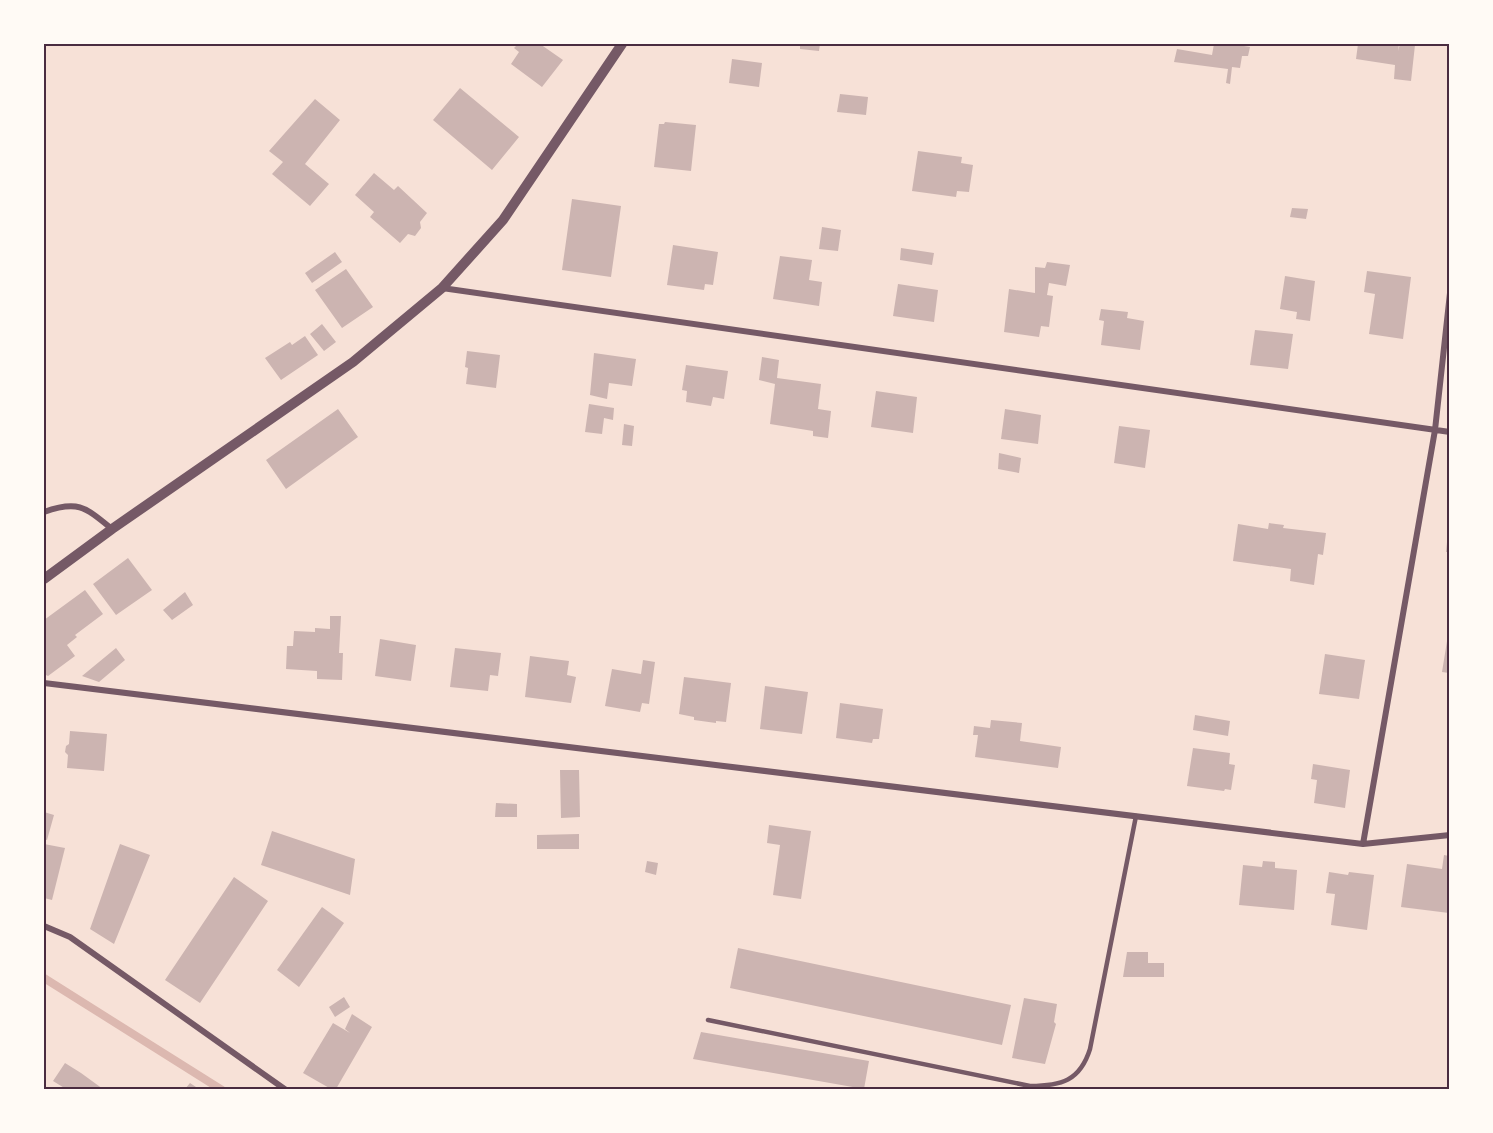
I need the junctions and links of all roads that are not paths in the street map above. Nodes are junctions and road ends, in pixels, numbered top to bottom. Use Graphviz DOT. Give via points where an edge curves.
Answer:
graph roads {
  1 [pos="622,44"];
  2 [pos="442,288"];
  3 [pos="1449,293"];
  4 [pos="1435,430"];
  5 [pos="1449,432"];
  6 [pos="44,512"];
  7 [pos="112,529"];
  8 [pos="44,579"];
  9 [pos="44,683"];
  10 [pos="1136,816"];
  11 [pos="1449,835"];
  12 [pos="1363,843"];
  13 [pos="44,926"];
  14 [pos="708,1020"];
  15 [pos="286,1089"];
  1 -- 2 [label="street" via="503,220"];
  2 -- 4 [label="street"];
  2 -- 7 [label="street" via="353,362"];
  3 -- 4 [label="street"];
  4 -- 5 [label="street"];
  4 -- 12 [label="street"];
  6 -- 7 [label="street" via="64,505 88,510"];
  7 -- 8 [label="street"];
  9 -- 10 [label="street"];
  10 -- 12 [label="street"];
  10 -- 14 [label="lane" via="1090,1049 1086,1063 1066,1080 1051,1086 1030,1086"];
  11 -- 12 [label="street"];
  13 -- 15 [label="street" via="70,937"];
}
